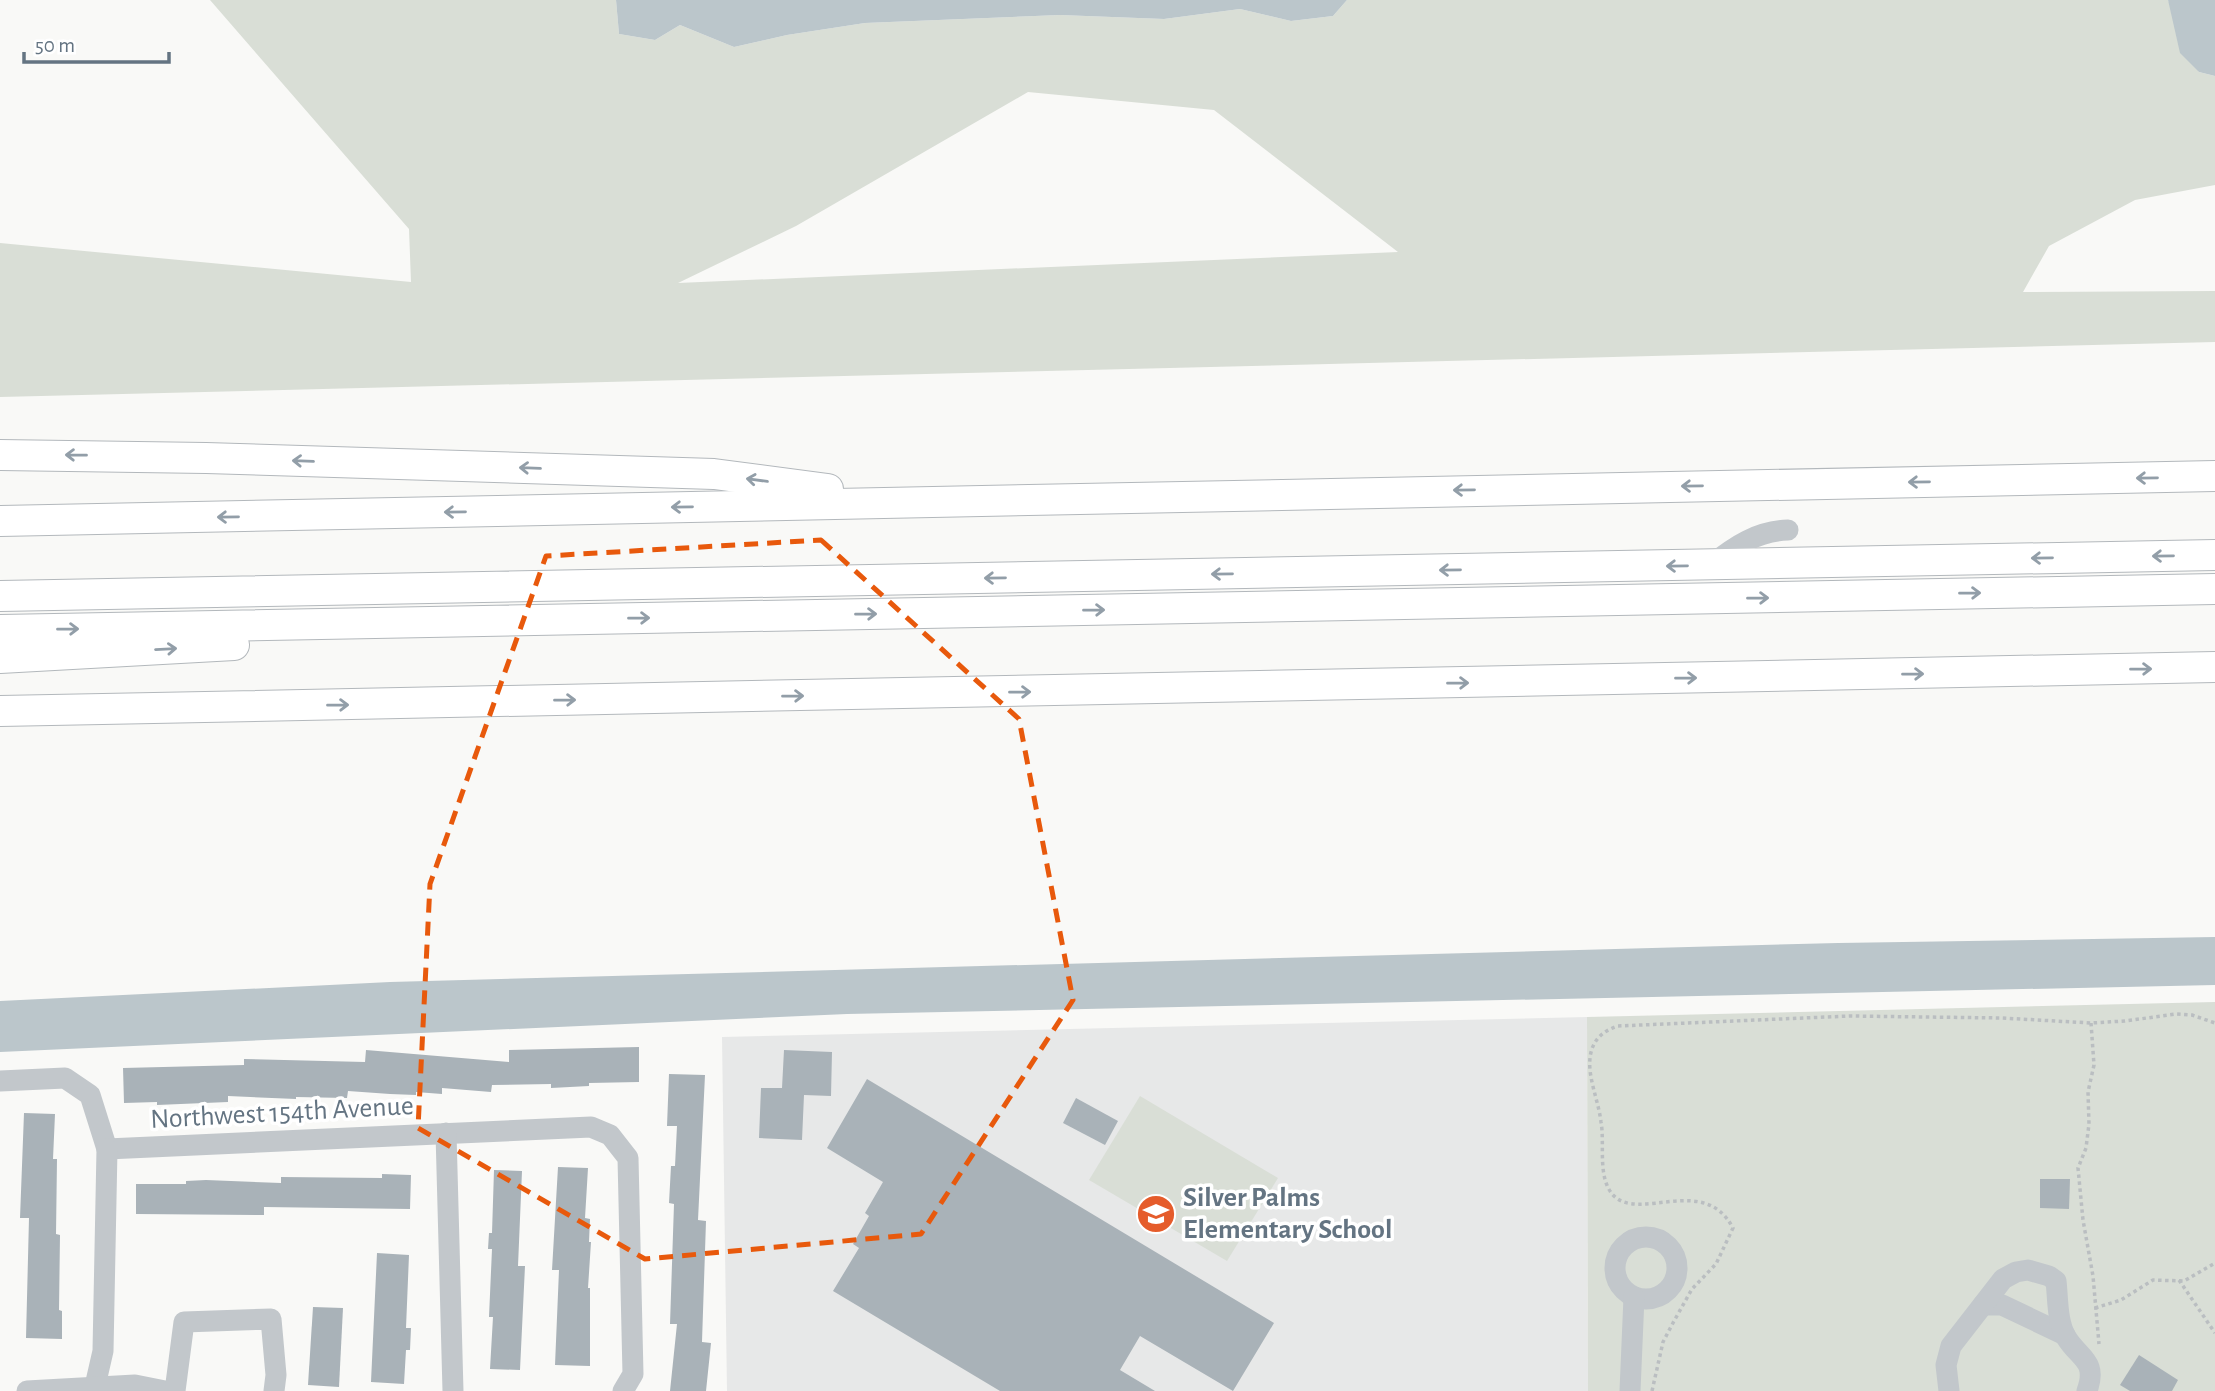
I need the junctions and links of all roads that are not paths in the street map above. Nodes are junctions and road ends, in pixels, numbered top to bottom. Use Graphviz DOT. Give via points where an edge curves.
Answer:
graph roads {
  1 [pos="0,455"];
  2 [pos="2215,476"];
  3 [pos="922,502"];
  4 [pos="0,521"];
  5 [pos="1788,530"];
  6 [pos="2215,555"];
  7 [pos="1711,565"];
  8 [pos="2215,589"];
  9 [pos="0,596"];
  10 [pos="583,620"];
  11 [pos="0,630"];
  12 [pos="0,657"];
  13 [pos="2215,667"];
  14 [pos="304,705"];
  15 [pos="0,711"];
  16 [pos="0,729"];
  17 [pos="0,1081"];
  18 [pos="446,1133"];
  19 [pos="107,1149"];
  20 [pos="1634,1297"];
  21 [pos="1983,1305"];
  22 [pos="2065,1335"];
  23 [pos="95,1389"];
  24 [pos="27,1391"];
  25 [pos="165,1391"];
  26 [pos="175,1391"];
  27 [pos="275,1391"];
  28 [pos="453,1391"];
  29 [pos="623,1391"];
  30 [pos="1630,1391"];
  31 [pos="1948,1391"];
  32 [pos="2087,1391"];
  3 -- 1 [label="highway, one-way" via="714,474"];
  2 -- 3 [label="highway, one-way"];
  3 -- 4 [label="highway, one-way"];
  5 -- 7 [label="street" via="1769,530 1737,545"];
  6 -- 7 [label="highway, one-way"];
  7 -- 9 [label="highway, one-way"];
  10 -- 8 [label="highway, one-way"];
  11 -- 10 [label="highway, one-way"];
  12 -- 10 [label="highway, one-way" via="271,643 541,637"];
  14 -- 13 [label="highway, one-way"];
  14 -- 15 [label="highway"];
  14 -- 16 [label="highway"];
  17 -- 19 [label="street" via="65,1078 90,1095"];
  18 -- 19 [label="street, Northwest 154th Avenue"];
  18 -- 28 [label="street"];
  18 -- 29 [label="street, Northwest 154th Avenue" via="591,1127 610,1135 628,1158 633,1374"];
  19 -- 23 [label="street" via="103,1351"];
  20 -- 30 [label="street"];
  21 -- 22 [label="street" via="2002,1305"];
  21 -- 22 [label="street" via="2003,1279 2016,1272 2028,1269 2049,1276 2056,1281"];
  21 -- 31 [label="street" via="1951,1346 1946,1365"];
  22 -- 32 [label="street" via="2089,1364"];
  23 -- 24 [label="street"];
  23 -- 25 [label="street" via="135,1385"];
  26 -- 27 [label="street" via="184,1322 271,1320"];
}
